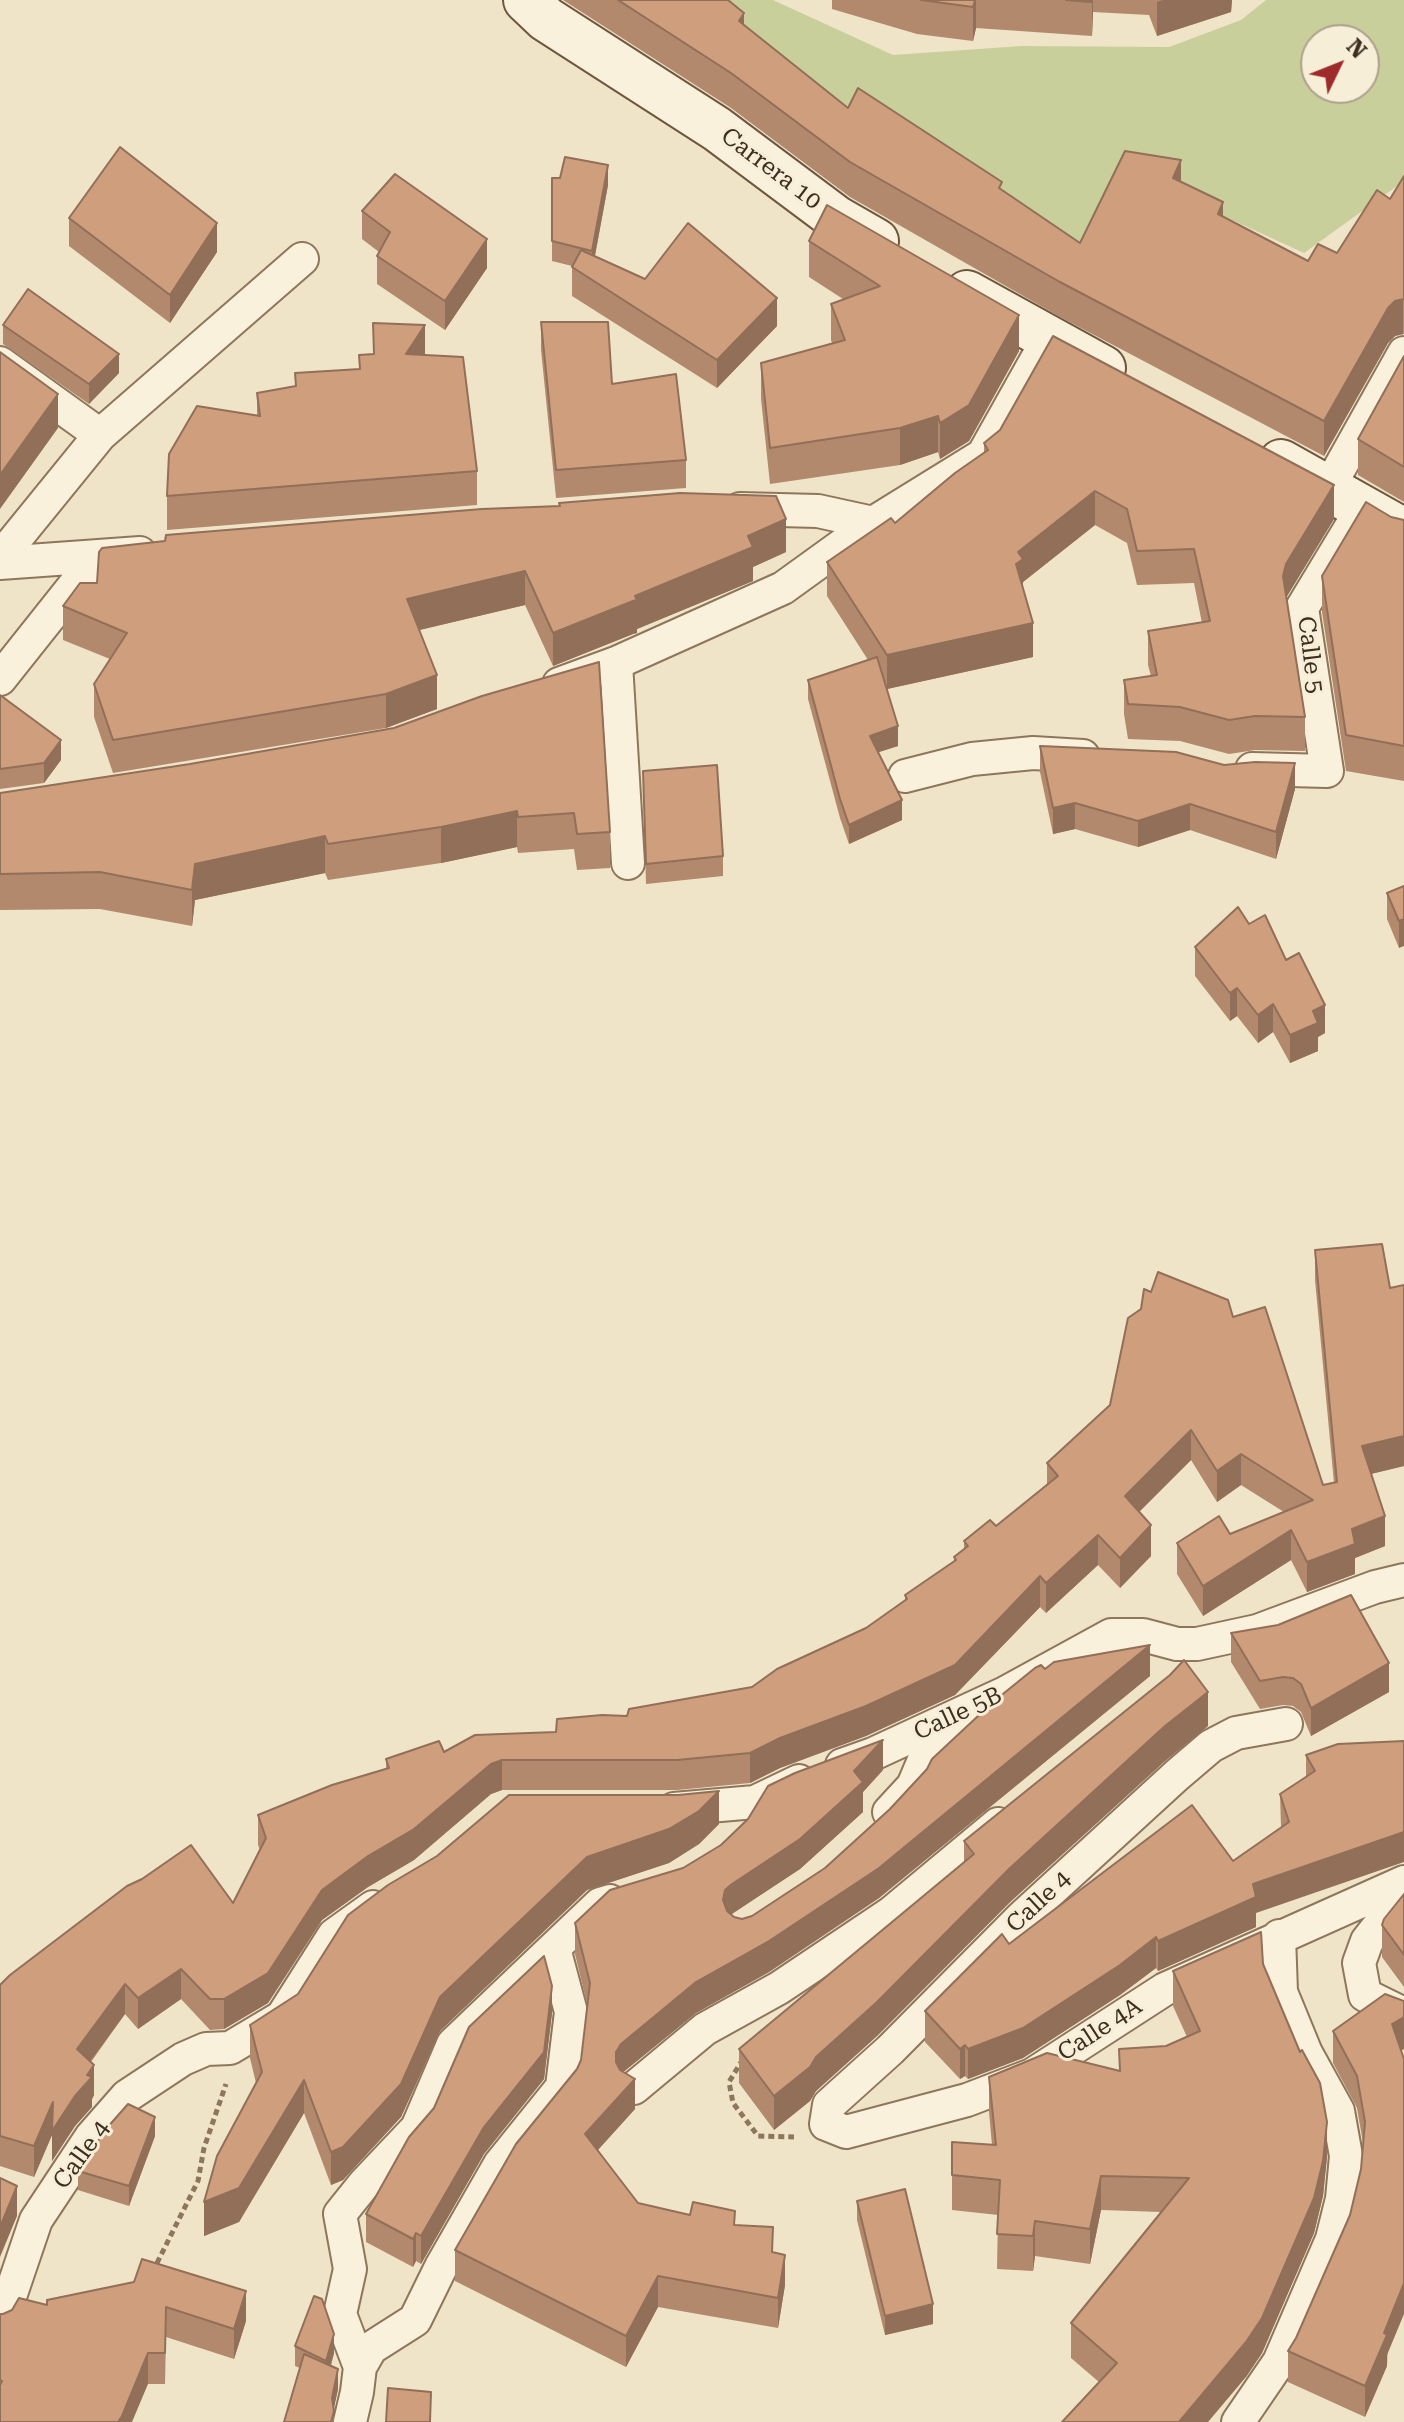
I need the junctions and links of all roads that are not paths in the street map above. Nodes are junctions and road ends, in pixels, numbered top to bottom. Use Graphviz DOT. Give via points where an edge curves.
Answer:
graph roads {
  1 [pos="526,0"];
  2 [pos="302,259"];
  3 [pos="1048,339"];
  4 [pos="1404,353"];
  5 [pos="0,363"];
  6 [pos="1132,383"];
  7 [pos="100,435"];
  8 [pos="1245,443"];
  9 [pos="1346,497"];
  10 [pos="711,508"];
  11 [pos="873,523"];
  12 [pos="1404,531"];
  13 [pos="176,550"];
  14 [pos="97,557"];
  15 [pos="0,560"];
  16 [pos="616,663"];
  17 [pos="0,679"];
  18 [pos="526,696"];
  19 [pos="1106,757"];
  20 [pos="1228,773"];
  21 [pos="905,776"];
  22 [pos="628,863"];
  23 [pos="1404,1580"];
  24 [pos="958,1715"];
  25 [pos="1286,1724"];
  26 [pos="755,1802"];
  27 [pos="1019,1808"];
  28 [pos="650,1809"];
  29 [pos="734,1836"];
  30 [pos="865,1836"];
  31 [pos="1404,1882"];
  32 [pos="402,1889"];
  33 [pos="638,1892"];
  34 [pos="1404,1894"];
  35 [pos="1279,1936"];
  36 [pos="554,1948"];
  37 [pos="1404,2014"];
  38 [pos="634,2088"];
  39 [pos="826,2124"];
  40 [pos="0,2326"];
  41 [pos="360,2367"];
  42 [pos="350,2422"];
  43 [pos="1238,2422"];
  1 -- 3 [label="street, Carrera 10" via="546,19 717,129 836,218"];
  2 -- 7 [label="street"];
  3 -- 6 [label="street, Carrera 10"];
  3 -- 11 [label="street" via="983,455"];
  4 -- 9 [label="street, Calle 5"];
  5 -- 7 [label="street"];
  7 -- 15 [label="street"];
  8 -- 9 [label="street"];
  9 -- 12 [label="street"];
  9 -- 20 [label="street, Calle 5" via="1302,608 1327,771"];
  10 -- 11 [label="street" via="818,511"];
  11 -- 16 [label="street" via="783,588"];
  13 -- 14 [label="street"];
  14 -- 15 [label="street"];
  14 -- 17 [label="street"];
  16 -- 18 [label="street"];
  16 -- 22 [label="street"];
  19 -- 21 [label="street" via="1033,753 972,759"];
  23 -- 24 [label="street, Calle 5B" via="1257,1631 1197,1644 1176,1660 1143,1635 1111,1635"];
  24 -- 26 [label="street, Calle 5B"];
  24 -- 30 [label="street" via="930,1746 913,1786"];
  25 -- 39 [label="street, Calle 4" via="1236,1733 1177,1775 829,2105"];
  26 -- 28 [label="street"];
  26 -- 29 [label="street"];
  27 -- 38 [label="street" via="891,1913 779,1988 705,2029"];
  31 -- 35 [label="street, Calle 4A"];
  32 -- 40 [label="street, Calle 4" via="334,1935 282,2017 230,2048 206,2049 183,2059 127,2096 91,2137 36,2220"];
  33 -- 36 [label="street" via="600,1904"];
  34 -- 37 [label="street" via="1367,1941 1359,1963 1365,1995"];
  35 -- 39 [label="street, Calle 4A" via="1165,1989 1032,2075 967,2100 846,2132"];
  35 -- 43 [label="street" via="1281,1992 1338,2111 1346,2156 1332,2239 1279,2362"];
  36 -- 41 [label="street" via="571,2012 562,2087 500,2164 415,2320 371,2348"];
  36 -- 41 [label="street" via="453,2044 417,2128 340,2214 350,2269 340,2314"];
  41 -- 42 [label="street"];
}
